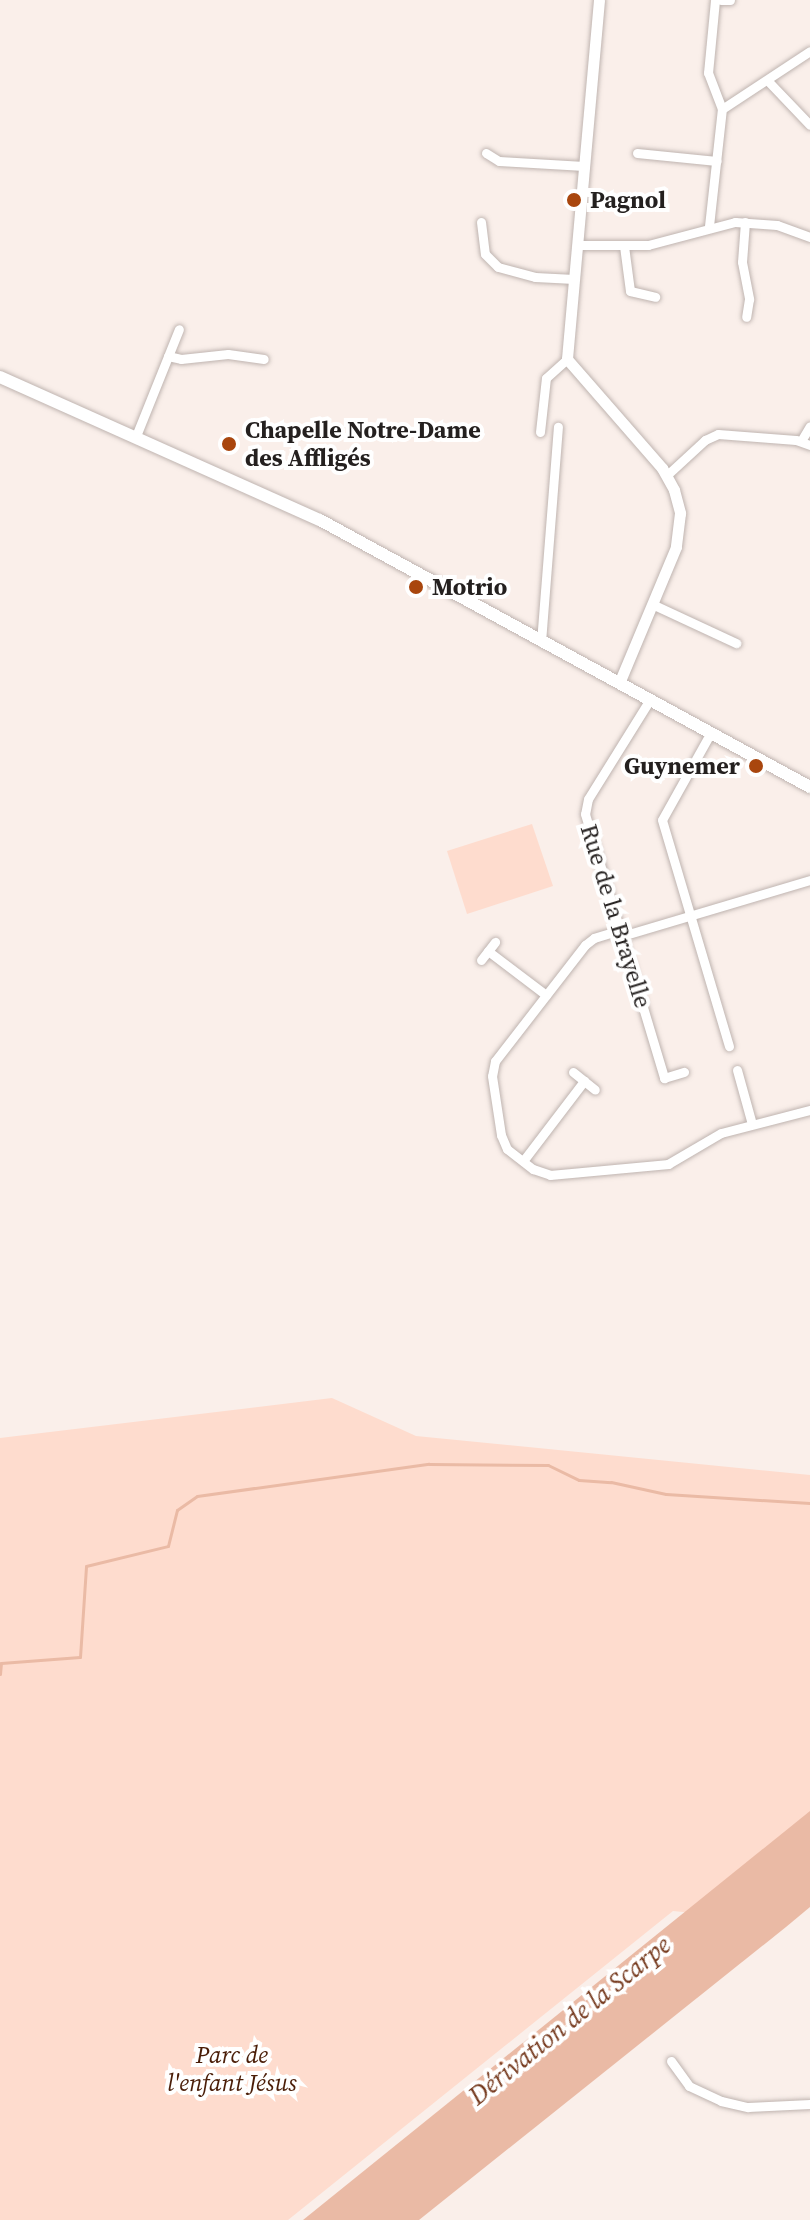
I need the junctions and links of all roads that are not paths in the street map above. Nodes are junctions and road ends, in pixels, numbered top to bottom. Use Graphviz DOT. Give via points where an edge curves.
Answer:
graph roads {
  1 [pos="599,0"];
  2 [pos="715,0"];
  3 [pos="721,0"];
  4 [pos="730,0"];
  5 [pos="810,51"];
  6 [pos="767,80"];
  7 [pos="722,109"];
  8 [pos="810,125"];
  9 [pos="486,153"];
  10 [pos="637,153"];
  11 [pos="717,161"];
  12 [pos="584,166"];
  13 [pos="481,222"];
  14 [pos="745,222"];
  15 [pos="709,226"];
  16 [pos="810,237"];
  17 [pos="577,245"];
  18 [pos="624,246"];
  19 [pos="574,279"];
  20 [pos="655,297"];
  21 [pos="746,317"];
  22 [pos="179,329"];
  23 [pos="168,356"];
  24 [pos="264,359"];
  25 [pos="567,359"];
  26 [pos="0,377"];
  27 [pos="810,426"];
  28 [pos="558,427"];
  29 [pos="540,432"];
  30 [pos="136,436"];
  31 [pos="806,443"];
  32 [pos="667,475"];
  33 [pos="652,604"];
  34 [pos="541,642"];
  35 [pos="736,643"];
  36 [pos="619,683"];
  37 [pos="649,701"];
  38 [pos="710,734"];
  39 [pos="810,787"];
  40 [pos="810,880"];
  41 [pos="690,916"];
  42 [pos="621,933"];
  43 [pos="495,942"];
  44 [pos="488,951"];
  45 [pos="481,960"];
  46 [pos="546,995"];
  47 [pos="729,1046"];
  48 [pos="737,1070"];
  49 [pos="573,1072"];
  50 [pos="684,1072"];
  51 [pos="584,1081"];
  52 [pos="595,1090"];
  53 [pos="810,1110"];
  54 [pos="752,1124"];
  55 [pos="523,1161"];
  56 [pos="671,2061"];
  57 [pos="810,2104"];
  1 -- 12 [label="street"];
  2 -- 7 [label="street" via="708,73"];
  3 -- 4 [label="street"];
  5 -- 6 [label="street"];
  6 -- 7 [label="street"];
  6 -- 8 [label="street"];
  7 -- 11 [label="street"];
  9 -- 12 [label="street" via="499,161"];
  10 -- 11 [label="street"];
  11 -- 15 [label="street"];
  12 -- 17 [label="street"];
  13 -- 19 [label="street" via="485,254 498,267 535,277"];
  14 -- 15 [label="street"];
  14 -- 16 [label="street" via="777,225"];
  14 -- 21 [label="street"];
  15 -- 18 [label="street" via="659,243"];
  17 -- 18 [label="street"];
  17 -- 19 [label="street"];
  18 -- 20 [label="street" via="630,291"];
  19 -- 25 [label="street"];
  22 -- 23 [label="street"];
  23 -- 24 [label="street"];
  23 -- 30 [label="street"];
  25 -- 29 [label="street" via="546,378"];
  25 -- 32 [label="street"];
  26 -- 30 [label="main road"];
  27 -- 31 [label="street"];
  28 -- 34 [label="street"];
  30 -- 34 [label="main road" via="284,502"];
  31 -- 32 [label="street" via="718,434"];
  32 -- 33 [label="street" via="679,505 680,529"];
  33 -- 35 [label="street"];
  33 -- 36 [label="street"];
  34 -- 36 [label="main road"];
  36 -- 37 [label="main road"];
  37 -- 38 [label="main road"];
  37 -- 42 [label="street, Rue de la Brayelle" via="585,809"];
  38 -- 39 [label="main road"];
  38 -- 41 [label="street" via="662,816"];
  40 -- 41 [label="street"];
  41 -- 42 [label="street"];
  41 -- 47 [label="street"];
  42 -- 46 [label="street" via="589,941"];
  42 -- 50 [label="street, Rue de la Brayelle" via="664,1078"];
  43 -- 44 [label="street"];
  44 -- 45 [label="street"];
  44 -- 46 [label="street"];
  46 -- 55 [label="street" via="497,1057 492,1071 502,1140"];
  48 -- 54 [label="street"];
  49 -- 51 [label="street"];
  51 -- 52 [label="street"];
  51 -- 55 [label="street"];
  53 -- 54 [label="street"];
  54 -- 55 [label="street" via="716,1135 668,1164 550,1175"];
  56 -- 57 [label="street" via="689,2086 721,2101 748,2107"];
}
